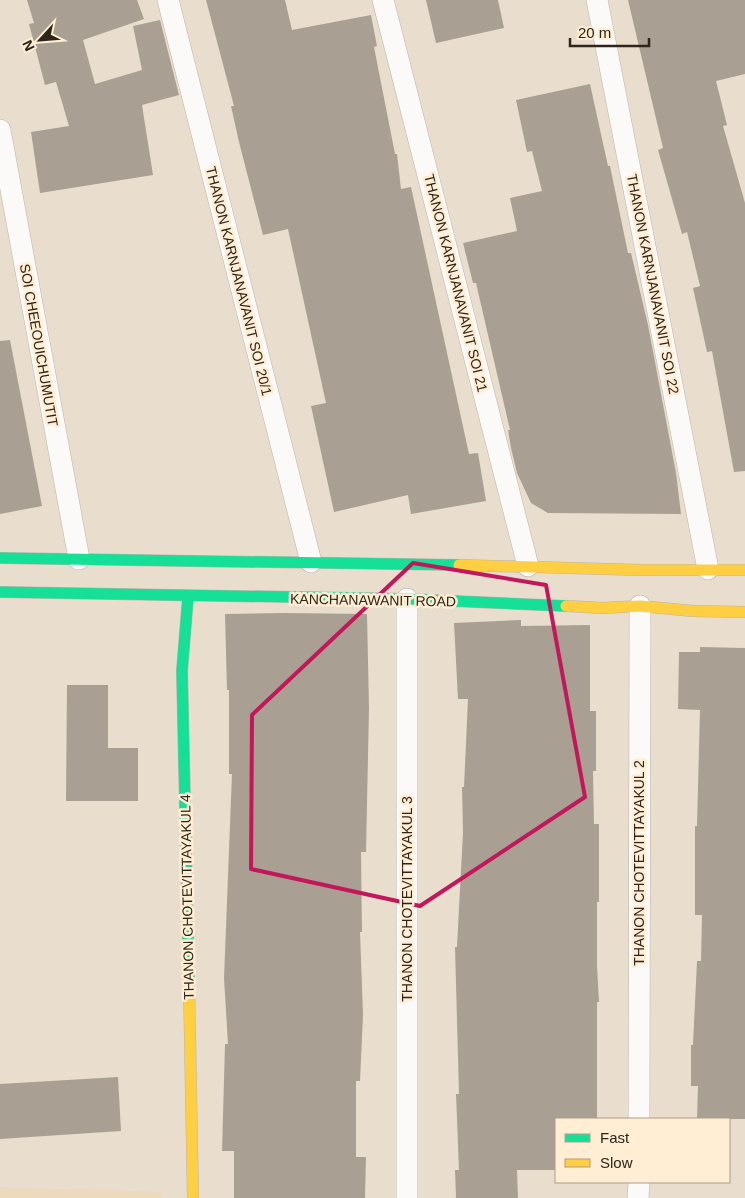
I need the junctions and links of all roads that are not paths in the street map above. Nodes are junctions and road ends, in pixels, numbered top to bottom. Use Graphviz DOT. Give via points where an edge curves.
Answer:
graph roads {
  1 [pos="168,0"];
  2 [pos="383,0"];
  3 [pos="597,0"];
  4 [pos="0,130"];
  5 [pos="0,558"];
  6 [pos="79,559"];
  7 [pos="311,562"];
  8 [pos="528,566"];
  9 [pos="708,569"];
  10 [pos="745,570"];
  11 [pos="0,592"];
  12 [pos="406,595"];
  13 [pos="188,596"];
  14 [pos="641,602"];
  15 [pos="745,612"];
  16 [pos="639,1118"];
  17 [pos="638,1183"];
  18 [pos="193,1198"];
  19 [pos="407,1198"];
  20 [pos="638,1198"];
  1 -- 7 [label="street, THANON KARNJANAVANIT SOI 20/1"];
  2 -- 8 [label="street, THANON KARNJANAVANIT SOI 21"];
  3 -- 9 [label="street, THANON KARNJANAVANIT SOI 22"];
  4 -- 6 [label="street, SOI CHEEOUICHUMUTIT"];
  5 -- 6 [label="main road"];
  6 -- 7 [label="main road"];
  7 -- 8 [label="main road" via="403,568"];
  8 -- 9 [label="main road" via="642,574"];
  9 -- 10 [label="main road"];
  11 -- 13 [label="main road, KANCHANAWANIT ROAD"];
  12 -- 13 [label="main road, KANCHANAWANIT ROAD"];
  12 -- 14 [label="main road, KANCHANAWANIT ROAD" via="603,608"];
  12 -- 19 [label="street, THANON CHOTEVITTAYAKUL 3"];
  13 -- 18 [label="main road, THANON CHOTEVITTAYAKUL 4" via="182,671"];
  14 -- 15 [label="main road, KANCHANAWANIT ROAD" via="693,611"];
  14 -- 16 [label="street, THANON CHOTEVITTAYAKUL 2"];
  17 -- 20 [label="street"];
}
